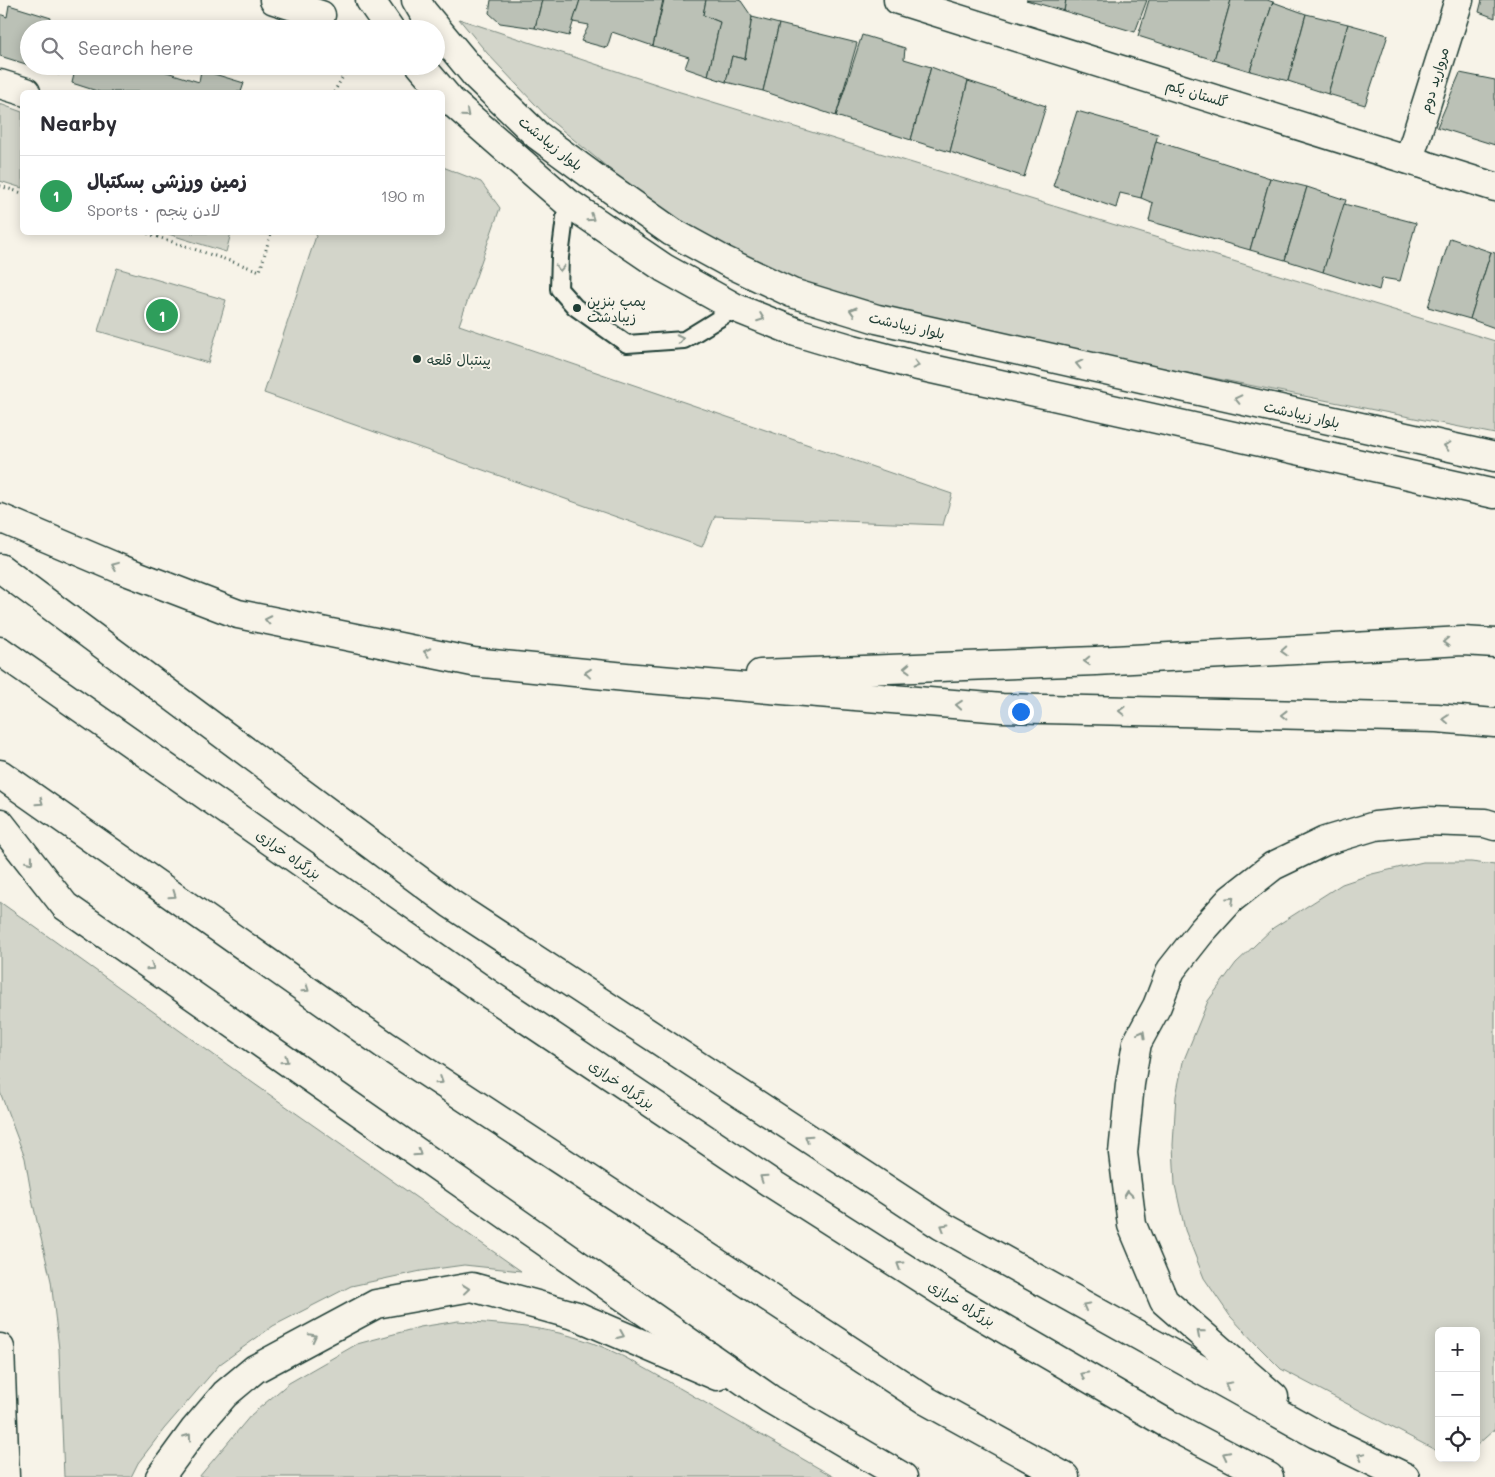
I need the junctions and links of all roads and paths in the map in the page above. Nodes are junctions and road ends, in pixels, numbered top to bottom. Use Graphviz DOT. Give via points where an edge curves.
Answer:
graph roads {
  1 [pos="274,0"];
  2 [pos="370,0"];
  3 [pos="416,0"];
  4 [pos="898,0"];
  5 [pos="1459,0"];
  6 [pos="321,15"];
  7 [pos="384,20"];
  8 [pos="430,20"];
  9 [pos="445,38"];
  10 [pos="343,75"];
  11 [pos="429,75"];
  12 [pos="0,84"];
  13 [pos="20,90"];
  14 [pos="335,90"];
  15 [pos="442,90"];
  16 [pos="445,94"];
  17 [pos="1409,159"];
  18 [pos="0,186"];
  19 [pos="1495,187"];
  20 [pos="20,192"];
  21 [pos="567,202"];
  22 [pos="152,235"];
  23 [pos="270,235"];
  24 [pos="736,308"];
  25 [pos="1495,457"];
  26 [pos="1495,494"];
  27 [pos="0,518"];
  28 [pos="0,568"];
  29 [pos="1495,643"];
  30 [pos="0,651"];
  31 [pos="636,678"];
  32 [pos="1495,723"];
  33 [pos="0,774"];
  34 [pos="0,823"];
  35 [pos="1495,826"];
  36 [pos="0,1348"];
  37 [pos="770,1399"];
  38 [pos="1316,1434"];
  39 [pos="5,1477"];
  40 [pos="160,1477"];
  41 [pos="902,1477"];
  42 [pos="1064,1477"];
  43 [pos="1269,1477"];
  44 [pos="1406,1477"];
  1 -- 6 [label="main road"];
  2 -- 7 [label="main road"];
  8 -- 3 [label="main road, بلوار زیبادشت, one-way"];
  4 -- 17 [label="main road, گلستان یکم"];
  5 -- 17 [label="main road, مروارید دوم"];
  25 -- 9 [label="main road, بلوار زیبادشت, one-way" via="877,319 792,292 672,232 594,178 537,135 477,77"];
  10 -- 14 [label="path"];
  11 -- 15 [label="main road, one-way"];
  12 -- 13 [label="main road"];
  16 -- 21 [label="main road, one-way"];
  17 -- 19 [label="main road, گلستان یکم"];
  18 -- 20 [label="path"];
  21 -- 24 [label="main road, one-way" via="664,268"];
  21 -- 24 [label="lane, one-way" via="559,289 575,307 627,344 684,340"];
  22 -- 23 [label="path" via="260,271"];
  24 -- 26 [label="main road, one-way" via="796,332 914,365"];
  31 -- 27 [label="main road, one-way" via="473,662 238,614"];
  38 -- 28 [label="main road, one-way" via="942,1226 451,904"];
  29 -- 31 [label="main road, one-way"];
  43 -- 30 [label="main road, بزرگراه خرازی, one-way" via="1168,1424 958,1302 771,1183 482,990"];
  32 -- 31 [label="main road, one-way" via="1437,718 1002,708"];
  33 -- 42 [label="main road, one-way" via="385,1045 927,1401"];
  34 -- 37 [label="main road, one-way" via="65,906"];
  38 -- 35 [label="main road, one-way" via="1164,1301 1132,1226 1124,1153 1137,1043 1157,1006 1171,970 1200,932 1231,899 1273,866 1325,841 1375,826 1426,821"];
  36 -- 39 [label="main road"];
  40 -- 37 [label="main road, one-way" via="225,1394 255,1369 376,1304 472,1287 577,1316"];
  37 -- 41 [label="main road"];
  44 -- 38 [label="main road, one-way"];
}
